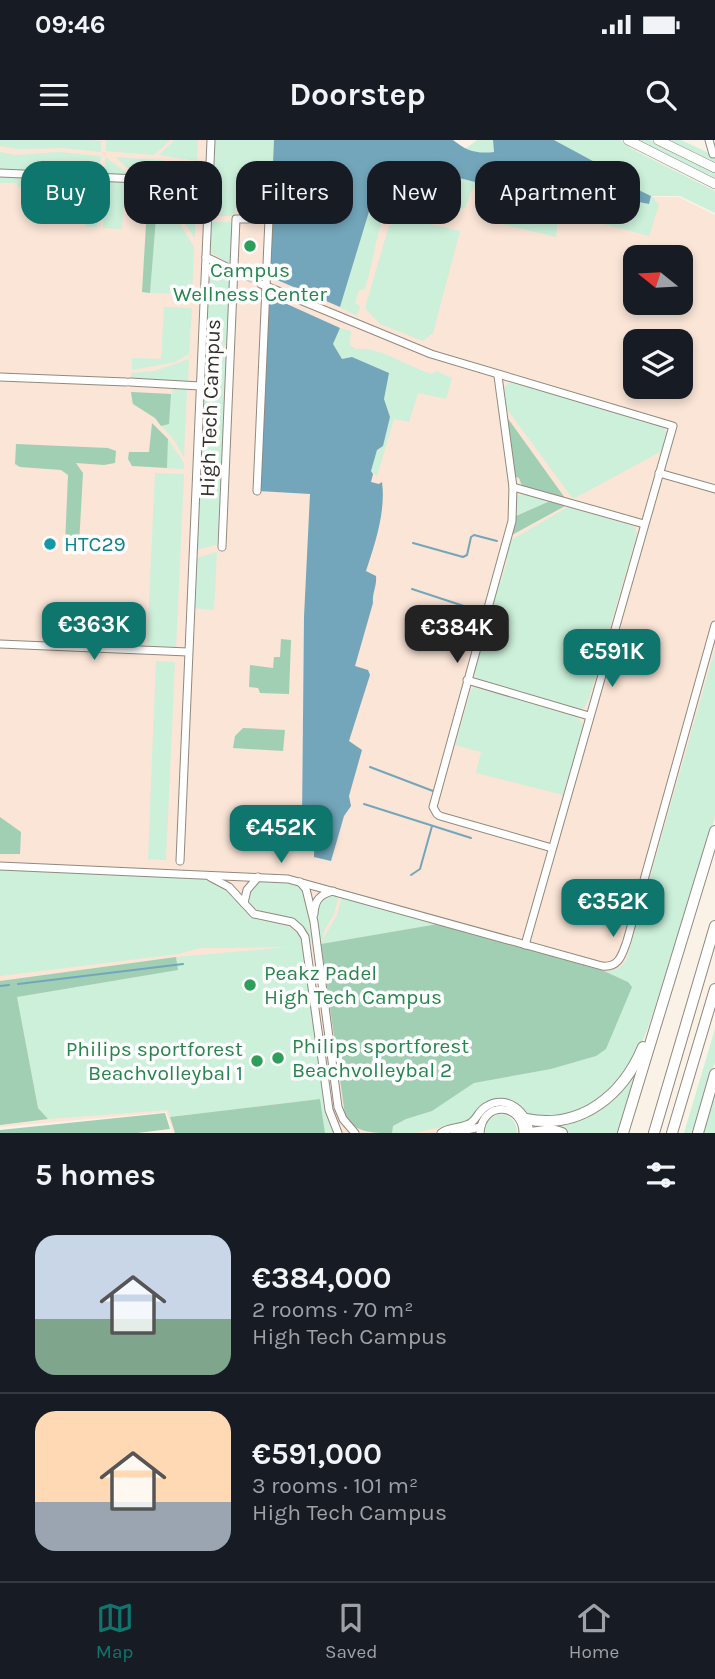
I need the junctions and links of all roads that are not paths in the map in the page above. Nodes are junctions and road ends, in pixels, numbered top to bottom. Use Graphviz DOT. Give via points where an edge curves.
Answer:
graph roads {
  1 [pos="211,140"];
  2 [pos="628,140"];
  3 [pos="658,140"];
  4 [pos="709,140"];
  5 [pos="713,154"];
  6 [pos="210,161"];
  7 [pos="715,168"];
  8 [pos="0,173"];
  9 [pos="124,178"];
  10 [pos="715,184"];
  11 [pos="207,224"];
  12 [pos="206,257"];
  13 [pos="235,271"];
  14 [pos="263,285"];
  15 [pos="498,376"];
  16 [pos="0,377"];
  17 [pos="200,386"];
  18 [pos="659,473"];
  19 [pos="513,487"];
  20 [pos="715,489"];
  21 [pos="257,491"];
  22 [pos="644,524"];
  23 [pos="222,547"];
  24 [pos="715,625"];
  25 [pos="0,644"];
  26 [pos="188,652"];
  27 [pos="467,680"];
  28 [pos="589,716"];
  29 [pos="715,831"];
  30 [pos="552,848"];
  31 [pos="0,866"];
  32 [pos="179,867"];
  33 [pos="207,875"];
  34 [pos="258,877"];
  35 [pos="300,882"];
  36 [pos="333,891"];
  37 [pos="244,903"];
  38 [pos="314,922"];
  39 [pos="715,926"];
  40 [pos="525,945"];
  41 [pos="715,989"];
  42 [pos="666,990"];
  43 [pos="715,1074"];
  44 [pos="523,1119"];
  45 [pos="480,1130"];
  46 [pos="338,1133"];
  47 [pos="355,1133"];
  48 [pos="441,1133"];
  49 [pos="454,1133"];
  50 [pos="523,1133"];
  51 [pos="530,1133"];
  52 [pos="562,1133"];
  53 [pos="623,1133"];
  54 [pos="654,1133"];
  55 [pos="672,1133"];
  56 [pos="698,1133"];
  1 -- 6 [label="street, High Tech Campus"];
  2 -- 10 [label="main road"];
  3 -- 7 [label="main road"];
  4 -- 5 [label="street"];
  8 -- 9 [label="street"];
  11 -- 12 [label="street, High Tech Campus"];
  12 -- 13 [label="street"];
  12 -- 17 [label="street, High Tech Campus"];
  13 -- 14 [label="street, High Tech Campus" via="236,219 269,219"];
  13 -- 23 [label="street, High Tech Campus"];
  14 -- 15 [label="street" via="420,351"];
  14 -- 21 [label="street, High Tech Campus"];
  15 -- 18 [label="street" via="673,426"];
  15 -- 19 [label="street"];
  16 -- 17 [label="street, High Tech Campus"];
  17 -- 26 [label="street, High Tech Campus"];
  18 -- 20 [label="street"];
  18 -- 22 [label="street"];
  19 -- 22 [label="street"];
  19 -- 27 [label="street" via="512,521"];
  22 -- 28 [label="street"];
  24 -- 40 [label="street" via="621,958 611,967 602,966"];
  25 -- 26 [label="street"];
  26 -- 32 [label="street, High Tech Campus"];
  27 -- 28 [label="street"];
  27 -- 30 [label="street" via="435,811"];
  28 -- 30 [label="street"];
  29 -- 42 [label="highway"];
  30 -- 40 [label="street"];
  31 -- 32 [label="street"];
  32 -- 33 [label="street"];
  33 -- 34 [label="street"];
  33 -- 37 [label="street" via="229,887"];
  34 -- 35 [label="street"];
  34 -- 37 [label="street" via="247,890"];
  35 -- 36 [label="street"];
  35 -- 38 [label="street"];
  36 -- 38 [label="street" via="317,900"];
  36 -- 40 [label="street"];
  37 -- 46 [label="street" via="254,914 292,922 305,937 330,1110"];
  38 -- 47 [label="street" via="338,1107"];
  39 -- 54 [label="highway"];
  41 -- 55 [label="highway"];
  42 -- 44 [label="highway" via="632,1070 608,1099 572,1116"];
  42 -- 53 [label="highway"];
  43 -- 56 [label="highway"];
  44 -- 45 [label="street" via="499,1109 487,1115"];
  44 -- 48 [label="street" via="517,1107 499,1102 482,1108 469,1124"];
  44 -- 50 [label="street"];
  44 -- 51 [label="street"];
  45 -- 49 [label="street"];
  51 -- 52 [label="highway"];
}
